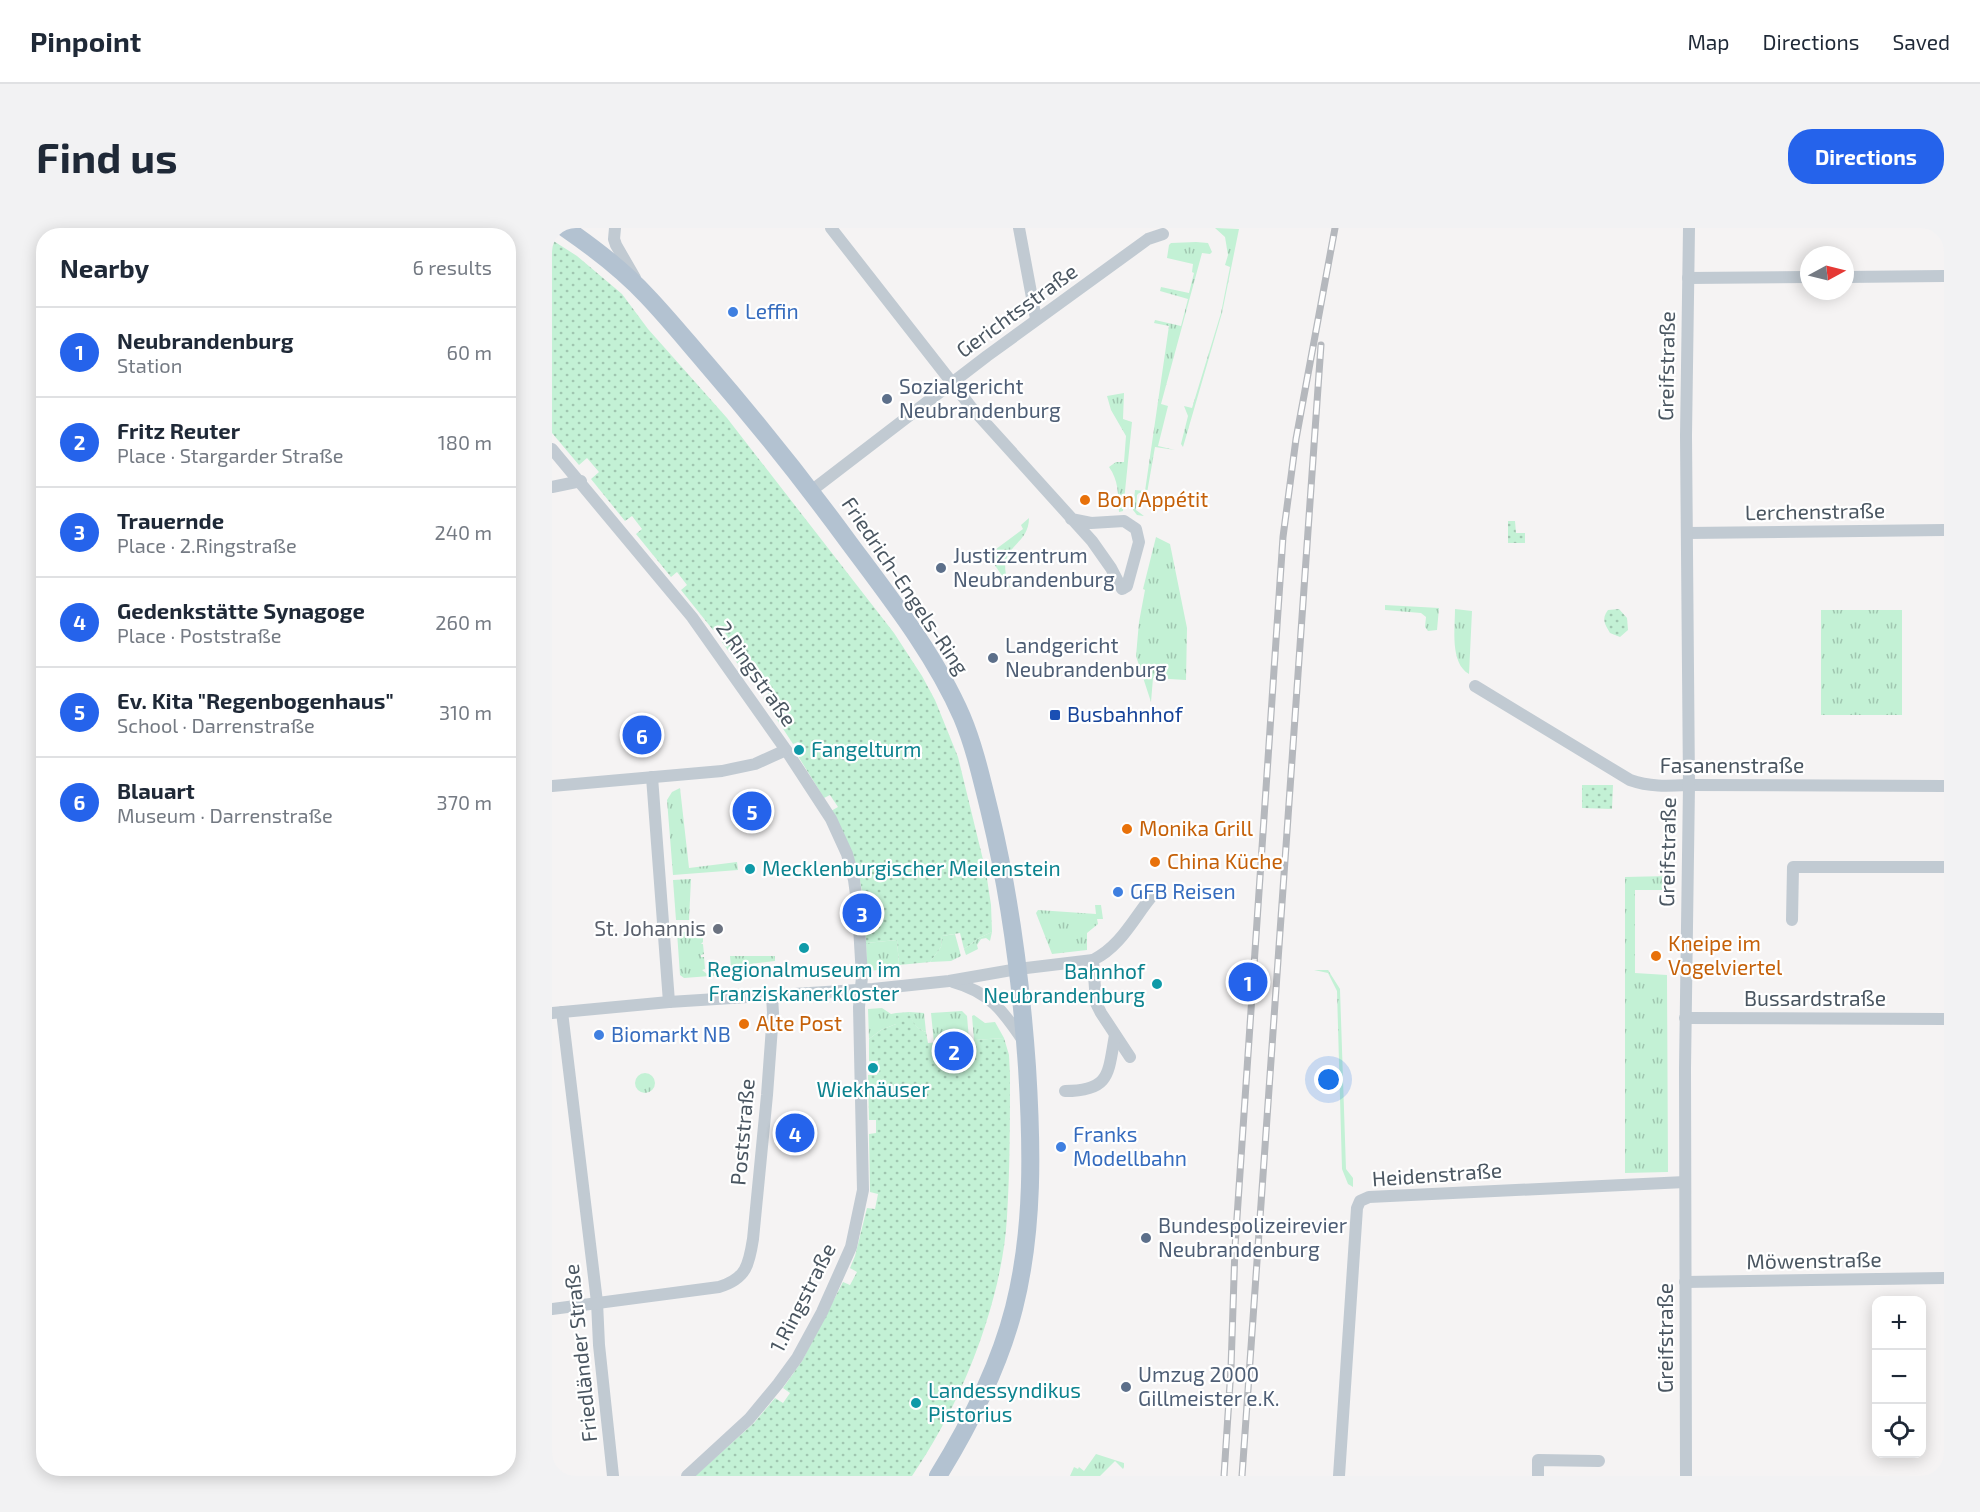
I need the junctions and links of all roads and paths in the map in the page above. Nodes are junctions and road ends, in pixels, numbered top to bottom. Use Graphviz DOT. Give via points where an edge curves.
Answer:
graph roads {
  1 [pos="565,228"];
  2 [pos="831,228"];
  3 [pos="1019,228"];
  4 [pos="1689,228"];
  5 [pos="615,233"];
  6 [pos="1163,234"];
  7 [pos="1854,276"];
  8 [pos="1944,276"];
  9 [pos="1800,277"];
  10 [pos="1688,278"];
  11 [pos="645,294"];
  12 [pos="1036,319"];
  13 [pos="952,383"];
  14 [pos="552,448"];
  15 [pos="580,481"];
  16 [pos="552,487"];
  17 [pos="811,491"];
  18 [pos="1071,519"];
  19 [pos="1944,530"];
  20 [pos="1687,533"];
  21 [pos="1475,686"];
  22 [pos="786,750"];
  23 [pos="652,777"];
  24 [pos="1689,785"];
  25 [pos="552,786"];
  26 [pos="1944,786"];
  27 [pos="1944,867"];
  28 [pos="1152,896"];
  29 [pos="1792,920"];
  30 [pos="1093,960"];
  31 [pos="1018,969"];
  32 [pos="949,981"];
  33 [pos="861,990"];
  34 [pos="772,996"];
  35 [pos="669,1002"];
  36 [pos="557,1013"];
  37 [pos="1685,1018"];
  38 [pos="1944,1019"];
  39 [pos="1115,1035"];
  40 [pos="1025,1045"];
  41 [pos="1130,1057"];
  42 [pos="1065,1091"];
  43 [pos="1685,1182"];
  44 [pos="1944,1278"];
  45 [pos="1685,1282"];
  46 [pos="597,1302"];
  47 [pos="552,1309"];
  48 [pos="1599,1461"];
  49 [pos="613,1476"];
  50 [pos="687,1476"];
  51 [pos="938,1476"];
  52 [pos="1340,1476"];
  53 [pos="1538,1476"];
  54 [pos="1686,1476"];
  1 -- 11 [label="main road, Friedrich-Engels-Ring" via="605,257"];
  2 -- 13 [label="street"];
  3 -- 12 [label="street"];
  4 -- 10 [label="street, Greifstraße"];
  5 -- 11 [label="street" via="621,254"];
  6 -- 12 [label="street, Gerichtsstraße" via="1148,239"];
  7 -- 8 [label="street"];
  9 -- 10 [label="street"];
  10 -- 20 [label="street, Greifstraße"];
  11 -- 17 [label="main road, Friedrich-Engels-Ring" via="741,403"];
  12 -- 13 [label="street, Gerichtsstraße"];
  13 -- 17 [label="street, Gerichtsstraße"];
  13 -- 18 [label="street"];
  14 -- 15 [label="street, 2.Ringstraße"];
  15 -- 16 [label="street"];
  15 -- 22 [label="street, 2.Ringstraße" via="692,617"];
  17 -- 31 [label="main road, Friedrich-Engels-Ring" via="901,614 964,721 1002,866"];
  18 -- 18 [label="street" via="1096,523 1124,521 1136,529 1139,542 1129,584 1122,589 1101,552"];
  19 -- 20 [label="street, Lerchenstraße"];
  20 -- 24 [label="street, Greifstraße"];
  21 -- 24 [label="street, Fasanenstraße" via="1630,780 1658,787"];
  22 -- 23 [label="street" via="755,764 722,771"];
  22 -- 33 [label="street, 2.Ringstraße" via="831,819 852,870 858,909"];
  23 -- 25 [label="street"];
  23 -- 35 [label="street"];
  24 -- 26 [label="street, Fasanenstraße"];
  24 -- 37 [label="street, Greifstraße"];
  27 -- 29 [label="street" via="1792,867"];
  28 -- 30 [label="street" via="1107,953"];
  30 -- 31 [label="street"];
  30 -- 39 [label="street" via="1096,1003"];
  31 -- 32 [label="street"];
  31 -- 40 [label="main road, Friedrich-Engels-Ring"];
  32 -- 33 [label="street"];
  32 -- 40 [label="street" via="979,991 994,1002"];
  33 -- 34 [label="street"];
  33 -- 50 [label="street, 1.Ringstraße" via="863,1190 851,1247 797,1358 749,1419"];
  34 -- 35 [label="street"];
  34 -- 46 [label="street, Poststraße" via="753,1239 745,1270 732,1283 719,1287"];
  35 -- 36 [label="street"];
  36 -- 46 [label="street, Friedländer Straße"];
  37 -- 38 [label="street, Bussardstraße"];
  37 -- 43 [label="street, Greifstraße"];
  39 -- 41 [label="street"];
  39 -- 42 [label="street" via="1102,1082 1089,1090"];
  40 -- 51 [label="main road, Friedrich-Engels-Ring" via="1030,1123 1029,1209 1015,1305 968,1424"];
  43 -- 45 [label="street, Greifstraße"];
  43 -- 52 [label="street, Heidenstraße" via="1369,1197 1360,1201"];
  44 -- 45 [label="street, Möwenstraße"];
  45 -- 54 [label="street, Greifstraße"];
  46 -- 47 [label="street"];
  46 -- 49 [label="street, Friedländer Straße"];
  48 -- 53 [label="street" via="1538,1460"];
}
